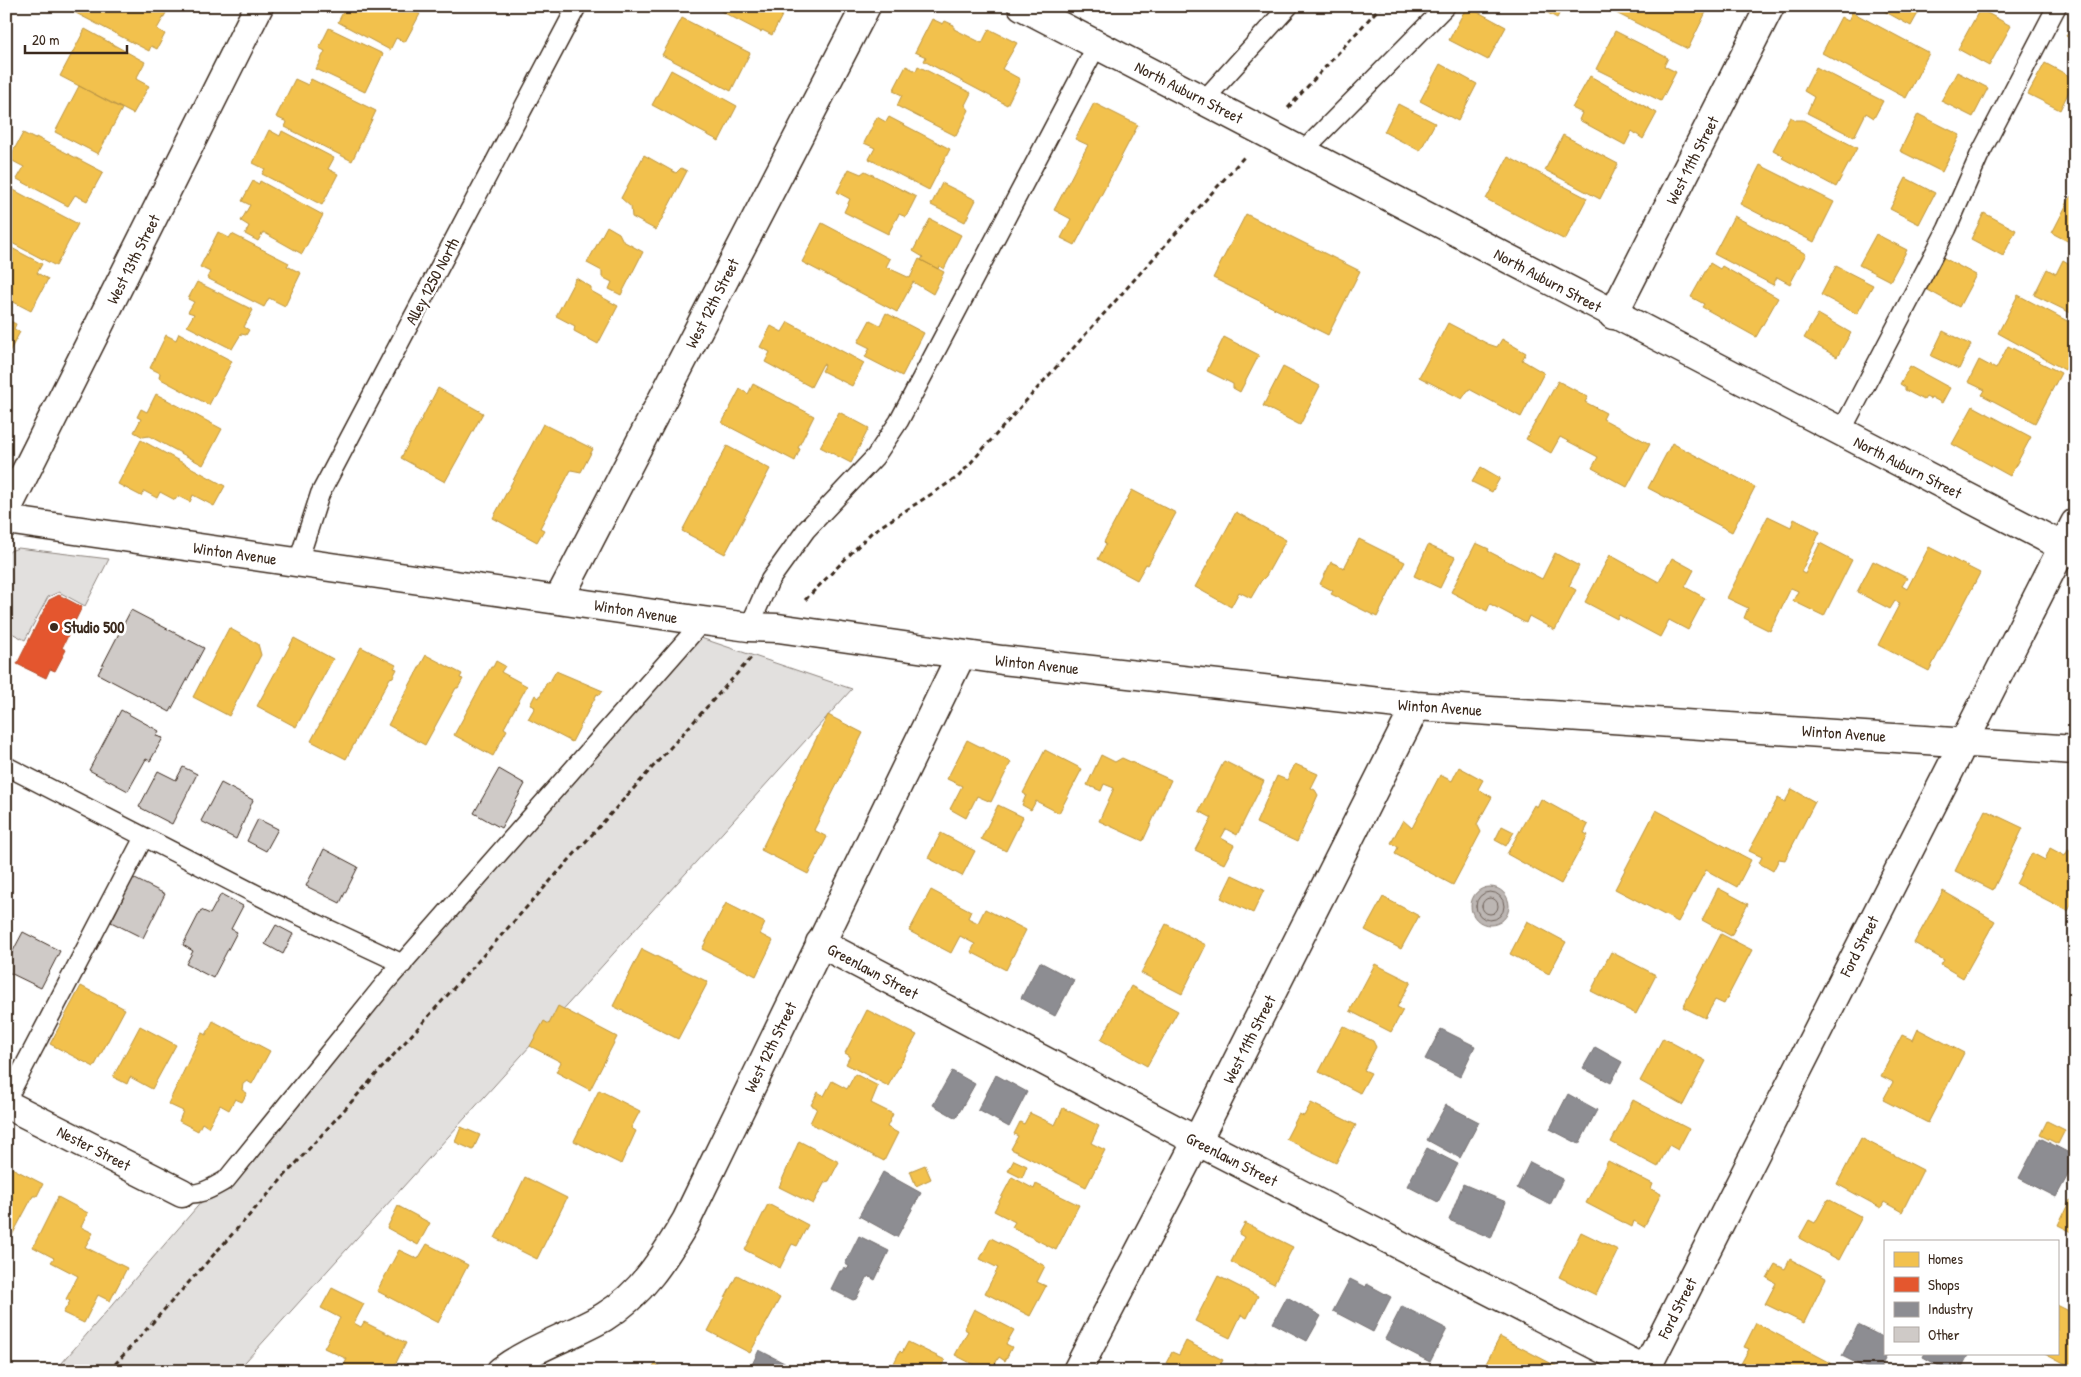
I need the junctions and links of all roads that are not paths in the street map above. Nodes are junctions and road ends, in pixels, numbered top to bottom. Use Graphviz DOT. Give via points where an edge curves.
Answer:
graph roads {
  1 [pos="259,6"];
  2 [pos="577,6"];
  3 [pos="866,6"];
  4 [pos="1022,6"];
  5 [pos="1290,6"];
  6 [pos="1446,6"];
  7 [pos="1770,6"];
  8 [pos="2057,6"];
  9 [pos="1097,45"];
  10 [pos="1204,100"];
  11 [pos="1303,152"];
  12 [pos="1613,315"];
  13 [pos="1841,432"];
  14 [pos="6,511"];
  15 [pos="6,520"];
  16 [pos="2075,522"];
  17 [pos="2069,550"];
  18 [pos="298,562"];
  19 [pos="559,599"];
  20 [pos="703,621"];
  21 [pos="748,627"];
  22 [pos="961,655"];
  23 [pos="1416,706"];
  24 [pos="1963,741"];
  25 [pos="2075,750"];
  26 [pos="6,766"];
  27 [pos="144,837"];
  28 [pos="820,943"];
  29 [pos="403,964"];
  30 [pos="6,1102"];
  31 [pos="1198,1141"];
  32 [pos="182,1193"];
  33 [pos="501,1371"];
  34 [pos="1077,1371"];
  35 [pos="1645,1371"];
  1 -- 14 [label="street, West 13th Street"];
  2 -- 18 [label="lane, Alley 1250 North" via="320,494"];
  3 -- 19 [label="street, West 12th Street"];
  4 -- 9 [label="street, North Auburn Street"];
  5 -- 10 [label="lane"];
  6 -- 11 [label="lane"];
  7 -- 12 [label="street, West 11th Street"];
  8 -- 13 [label="lane" via="1979,156 1947,229"];
  9 -- 10 [label="street, North Auburn Street"];
  9 -- 21 [label="lane" via="899,422 875,457 806,530 770,580"];
  10 -- 11 [label="street, North Auburn Street"];
  11 -- 12 [label="street, North Auburn Street"];
  12 -- 13 [label="street, North Auburn Street"];
  13 -- 17 [label="street, North Auburn Street"];
  15 -- 18 [label="street, Winton Avenue"];
  16 -- 17 [label="street, Ford Street"];
  17 -- 24 [label="street, Ford Street"];
  18 -- 19 [label="street, Winton Avenue"];
  19 -- 20 [label="street, Winton Avenue"];
  20 -- 21 [label="street, Winton Avenue"];
  20 -- 29 [label="lane"];
  21 -- 22 [label="street, Winton Avenue" via="778,628"];
  22 -- 23 [label="street, Winton Avenue"];
  22 -- 28 [label="street, West 12th Street"];
  23 -- 24 [label="street, Winton Avenue"];
  23 -- 31 [label="street, West 11th Street"];
  24 -- 25 [label="street, Winton Avenue"];
  24 -- 35 [label="street, Ford Street"];
  26 -- 27 [label="lane"];
  27 -- 29 [label="lane"];
  27 -- 30 [label="lane"];
  28 -- 31 [label="street, Greenlawn Street"];
  28 -- 33 [label="street, West 12th Street" via="686,1221 654,1272 625,1302 604,1316"];
  29 -- 32 [label="lane" via="226,1180 206,1192"];
  30 -- 32 [label="street, Nester Street"];
  31 -- 34 [label="street, West 11th Street"];
  31 -- 35 [label="street, Greenlawn Street"];
}
